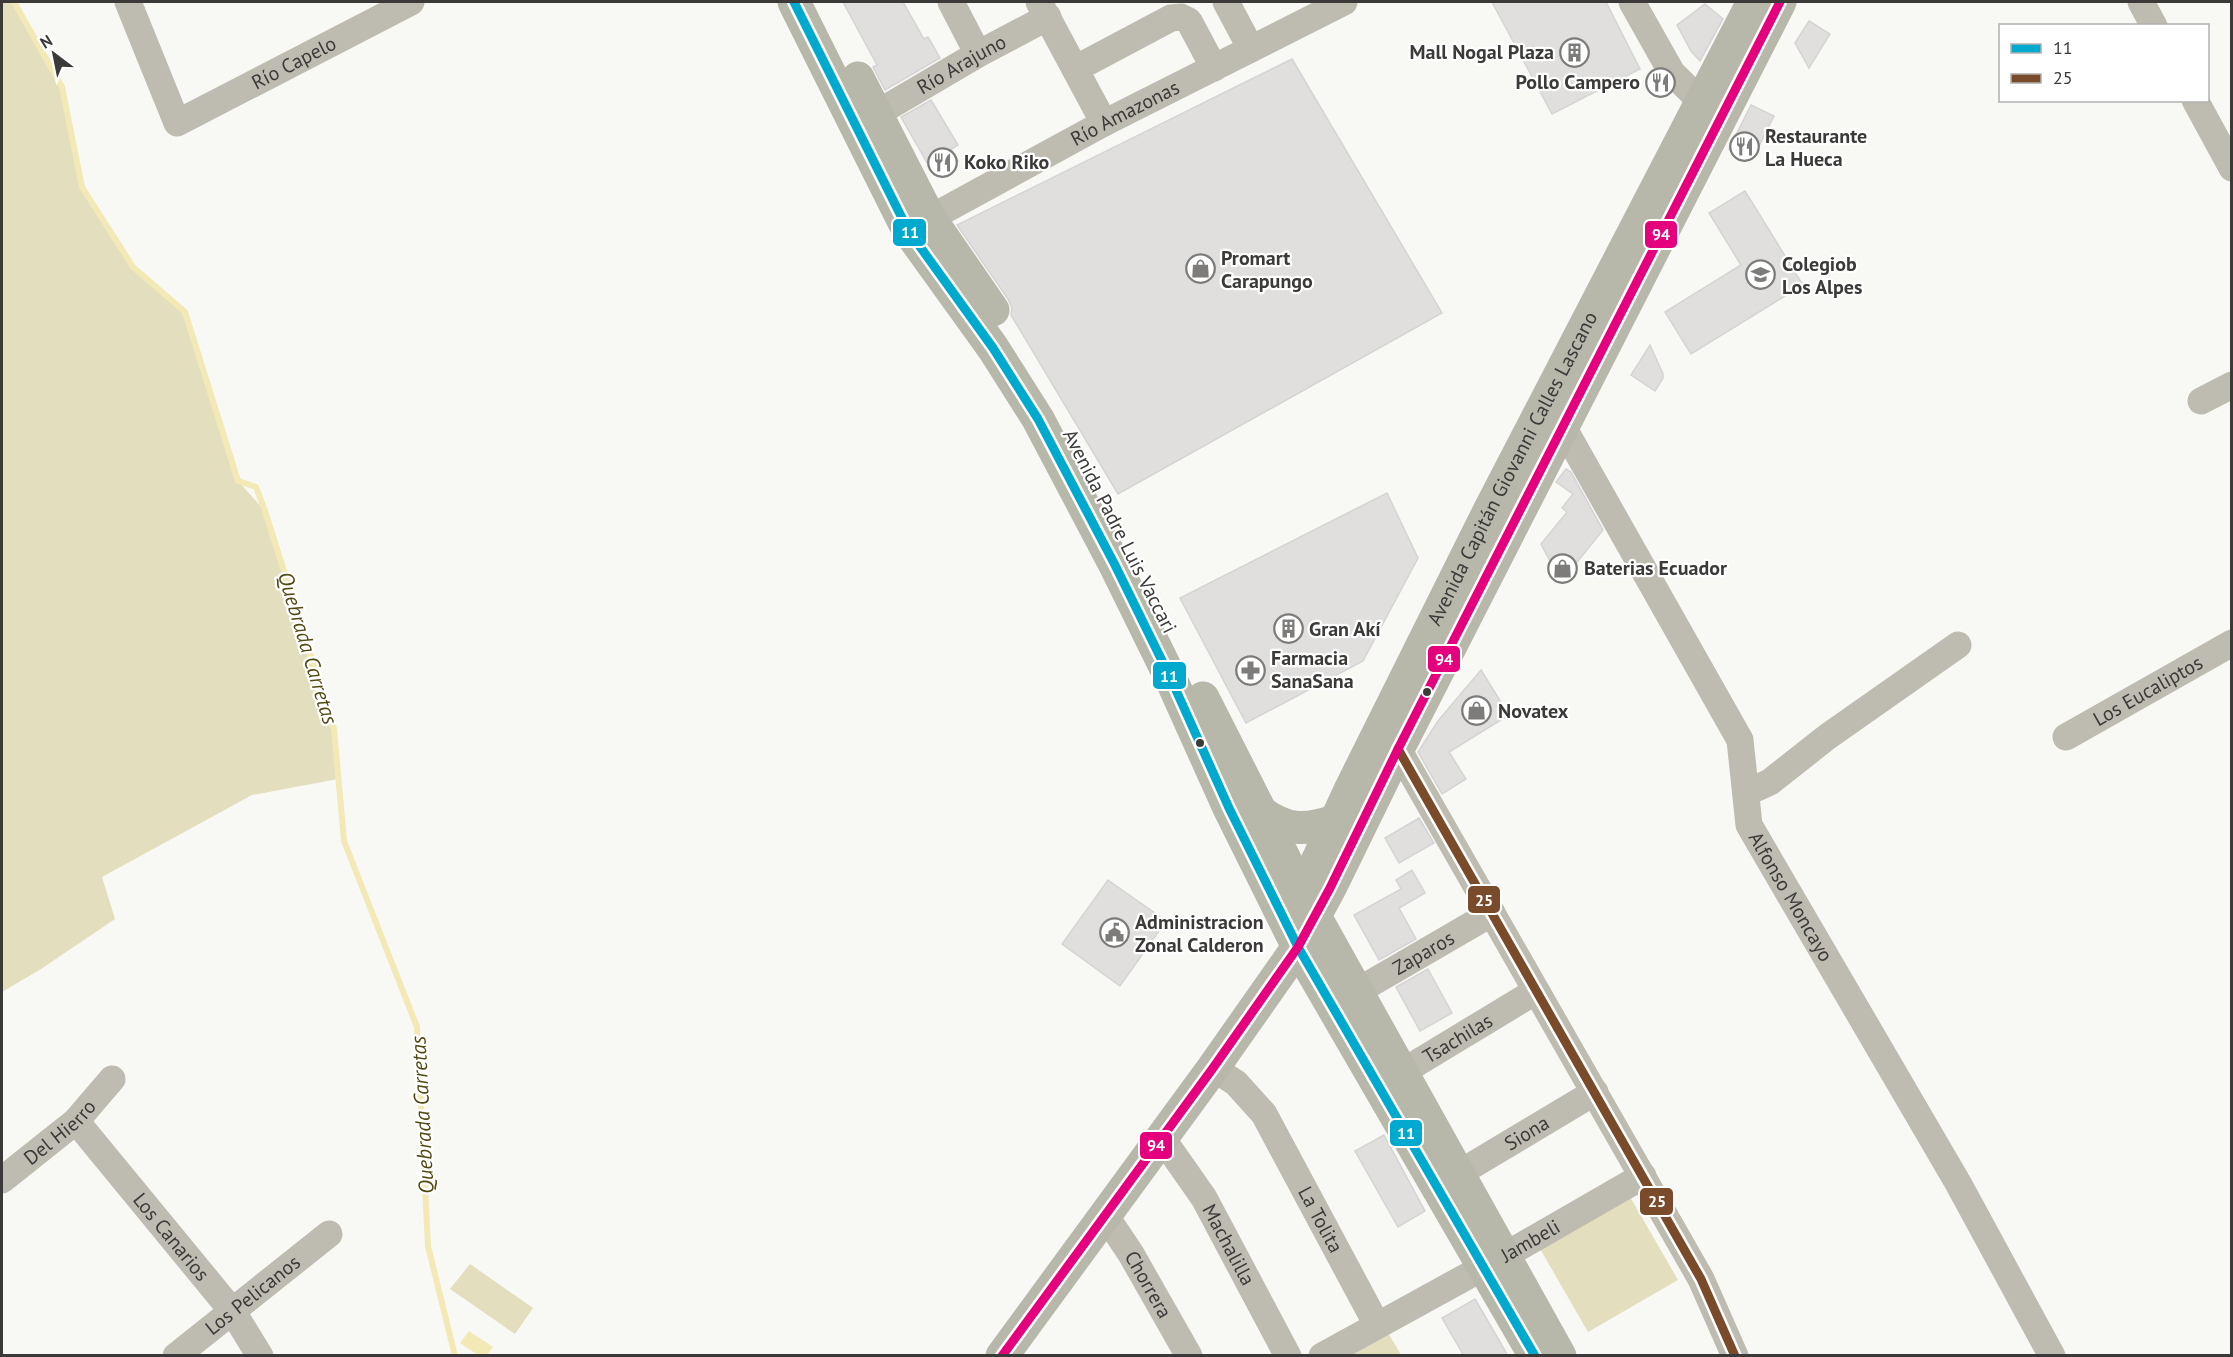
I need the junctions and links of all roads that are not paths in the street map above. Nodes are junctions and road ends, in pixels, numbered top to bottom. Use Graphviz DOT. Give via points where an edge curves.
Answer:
graph roads {
  1 [pos="129,2"];
  2 [pos="411,2"];
  3 [pos="794,2"];
  4 [pos="819,2"];
  5 [pos="951,2"];
  6 [pos="1226,2"];
  7 [pos="1344,2"];
  8 [pos="1632,2"];
  9 [pos="1753,2"];
  10 [pos="1780,2"];
  11 [pos="2141,2"];
  12 [pos="1043,9"];
  13 [pos="2153,24"];
  14 [pos="1251,49"];
  15 [pos="978,54"];
  16 [pos="1214,68"];
  17 [pos="1075,69"];
  18 [pos="2195,102"];
  19 [pos="1710,111"];
  20 [pos="876,114"];
  21 [pos="1104,123"];
  22 [pos="2232,168"];
  23 [pos="919,224"];
  24 [pos="2232,385"];
  25 [pos="2202,401"];
  26 [pos="1563,427"];
  27 [pos="2232,643"];
  28 [pos="1958,645"];
  29 [pos="2066,737"];
  30 [pos="1398,749"];
  31 [pos="1746,793"];
  32 [pos="1261,812"];
  33 [pos="1335,821"];
  34 [pos="1492,913"];
  35 [pos="1301,921"];
  36 [pos="1536,991"];
  37 [pos="1356,992"];
  38 [pos="1213,1068"];
  39 [pos="112,1079"];
  40 [pos="1390,1080"];
  41 [pos="1595,1092"];
  42 [pos="76,1121"];
  43 [pos="1162,1138"];
  44 [pos="1458,1174"];
  45 [pos="1643,1176"];
  46 [pos="2,1180"];
  47 [pos="1105,1215"];
  48 [pos="329,1234"];
  49 [pos="1494,1261"];
  50 [pos="233,1312"];
  51 [pos="1377,1325"];
  52 [pos="176,1356"];
  53 [pos="261,1356"];
  54 [pos="1002,1356"];
  55 [pos="1189,1356"];
  56 [pos="1288,1356"];
  57 [pos="1322,1356"];
  58 [pos="1535,1356"];
  59 [pos="1560,1356"];
  60 [pos="1735,1356"];
  61 [pos="2052,1356"];
  1 -- 2 [label="street, Río Capelo" via="177,123"];
  3 -- 23 [label="main road, Avenida Padre Luis Vaccari"];
  4 -- 20 [label="main road, Avenida Padre Luis Vaccari"];
  5 -- 15 [label="street"];
  6 -- 14 [label="street"];
  7 -- 14 [label="street, Río Amazonas"];
  8 -- 19 [label="street" via="1672,73"];
  9 -- 19 [label="main road, Avenida Capitán Giovanni Calles Lascano"];
  10 -- 19 [label="main road, Avenida Capitán Giovanni Calles Lascano"];
  11 -- 13 [label="street"];
  12 -- 15 [label="street, Río Arajuno"];
  12 -- 17 [label="street"];
  14 -- 16 [label="street, Río Amazonas"];
  15 -- 20 [label="street, Río Arajuno"];
  16 -- 17 [label="street" via="1189,21 1181,17 1171,18"];
  16 -- 21 [label="street, Río Amazonas"];
  17 -- 21 [label="street"];
  18 -- 22 [label="street"];
  19 -- 26 [label="main road, Avenida Capitán Giovanni Calles Lascano"];
  19 -- 33 [label="main road, Avenida Capitán Giovanni Calles Lascano" via="1490,509"];
  20 -- 23 [label="main road, Avenida Padre Luis Vaccari"];
  21 -- 23 [label="street, Río Amazonas"];
  23 -- 32 [label="main road, Avenida Padre Luis Vaccari" via="1010,334 1059,409"];
  23 -- 35 [label="main road, Avenida Padre Luis Vaccari" via="1038,419 1115,564 1229,808"];
  24 -- 25 [label="street"];
  26 -- 30 [label="main road, Avenida Capitán Giovanni Calles Lascano"];
  26 -- 31 [label="street, Alfonso Moncayo" via="1740,740"];
  27 -- 29 [label="street, Los Eucaliptos"];
  28 -- 31 [label="street" via="1770,782"];
  30 -- 34 [label="street"];
  30 -- 35 [label="main road, Avenida Capitán Giovanni Calles Lascano"];
  31 -- 61 [label="street, Alfonso Moncayo" via="1749,825 1958,1183"];
  32 -- 33 [label="main road" via="1274,822 1300,828"];
  32 -- 35 [label="main road, Avenida Padre Luis Vaccari"];
  33 -- 35 [label="main road, Avenida Capitán Giovanni Calles Lascano"];
  34 -- 36 [label="street"];
  34 -- 37 [label="street, Zaparos"];
  35 -- 37 [label="main road, Avenida Padre Luis Vaccari"];
  35 -- 38 [label="main road, Avenida Capitán Giovanni Calles Lascano" via="1276,978"];
  35 -- 40 [label="main road, Avenida Padre Luis Vaccari"];
  36 -- 40 [label="street, Tsachilas"];
  36 -- 41 [label="street"];
  37 -- 40 [label="main road, Avenida Padre Luis Vaccari"];
  38 -- 43 [label="main road, Avenida Capitán Giovanni Calles Lascano"];
  38 -- 51 [label="street, La Tolita" via="1236,1083 1264,1114"];
  39 -- 42 [label="street, Del Hierro"];
  40 -- 44 [label="main road, Avenida Padre Luis Vaccari"];
  40 -- 49 [label="main road, Avenida Padre Luis Vaccari"];
  41 -- 44 [label="street, Siona"];
  41 -- 45 [label="street"];
  42 -- 46 [label="street, Del Hierro"];
  42 -- 50 [label="street, Los Canarios"];
  43 -- 47 [label="main road, Avenida Capitán Giovanni Calles Lascano"];
  43 -- 56 [label="street, Machalilla" via="1204,1198"];
  44 -- 49 [label="main road, Avenida Padre Luis Vaccari"];
  45 -- 49 [label="street, Jambeli"];
  45 -- 60 [label="street" via="1701,1279"];
  47 -- 54 [label="main road, Avenida Capitán Giovanni Calles Lascano"];
  47 -- 55 [label="street, Chorrera"];
  48 -- 50 [label="street, Los Pelicanos"];
  49 -- 51 [label="street, Jambeli"];
  49 -- 58 [label="main road, Avenida Padre Luis Vaccari"];
  49 -- 59 [label="main road, Avenida Padre Luis Vaccari"];
  50 -- 52 [label="street, Los Pelicanos"];
  50 -- 53 [label="street, Los Canarios"];
  51 -- 57 [label="street, Jambeli"];
}
